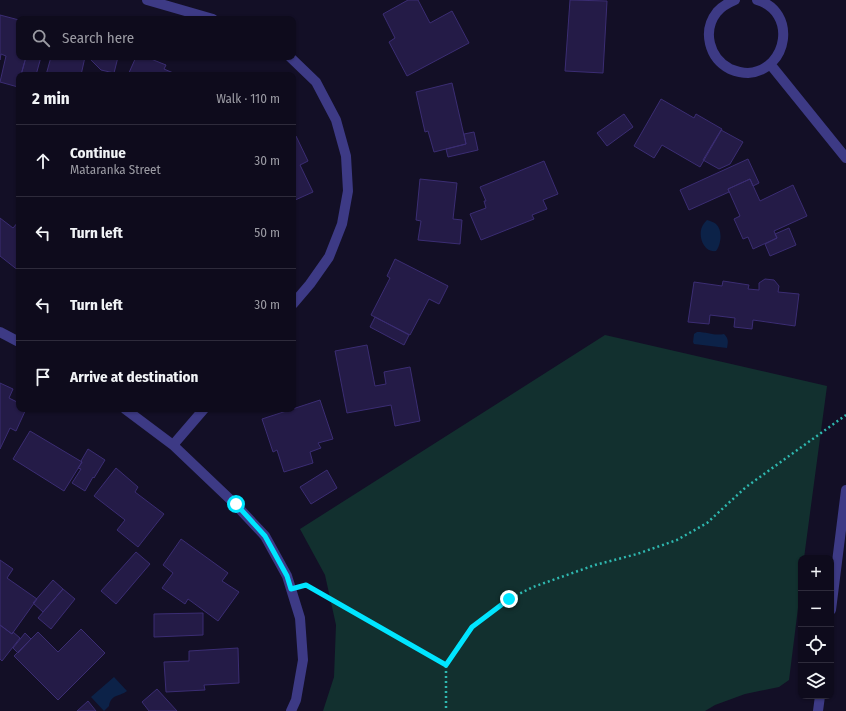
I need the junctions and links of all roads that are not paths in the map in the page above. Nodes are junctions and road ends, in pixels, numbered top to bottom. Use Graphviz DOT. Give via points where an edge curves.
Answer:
graph roads {
  1 [pos="147,0"];
  2 [pos="735,0"];
  3 [pos="758,0"];
  4 [pos="203,16"];
  5 [pos="293,60"];
  6 [pos="770,64"];
  7 [pos="846,158"];
  8 [pos="296,300"];
  9 [pos="0,332"];
  10 [pos="16,340"];
  11 [pos="129,412"];
  12 [pos="201,412"];
  13 [pos="173,445"];
  14 [pos="846,490"];
  15 [pos="833,591"];
  16 [pos="820,699"];
  17 [pos="291,711"];
  18 [pos="818,711"];
  1 -- 4 [label="street"];
  2 -- 6 [label="street" via="718,11 711,22 710,46 716,57 724,66 747,73"];
  3 -- 6 [label="street" via="773,9 780,19 783,31 783,43 778,55"];
  5 -- 8 [label="street" via="316,82 336,120 346,156 348,191 342,224 329,257"];
  6 -- 7 [label="street"];
  9 -- 10 [label="street"];
  11 -- 13 [label="street"];
  12 -- 13 [label="street"];
  13 -- 17 [label="street" via="236,504 265,536 287,576 300,618 303,660 296,700"];
  14 -- 15 [label="street"];
  16 -- 18 [label="street"];
}
